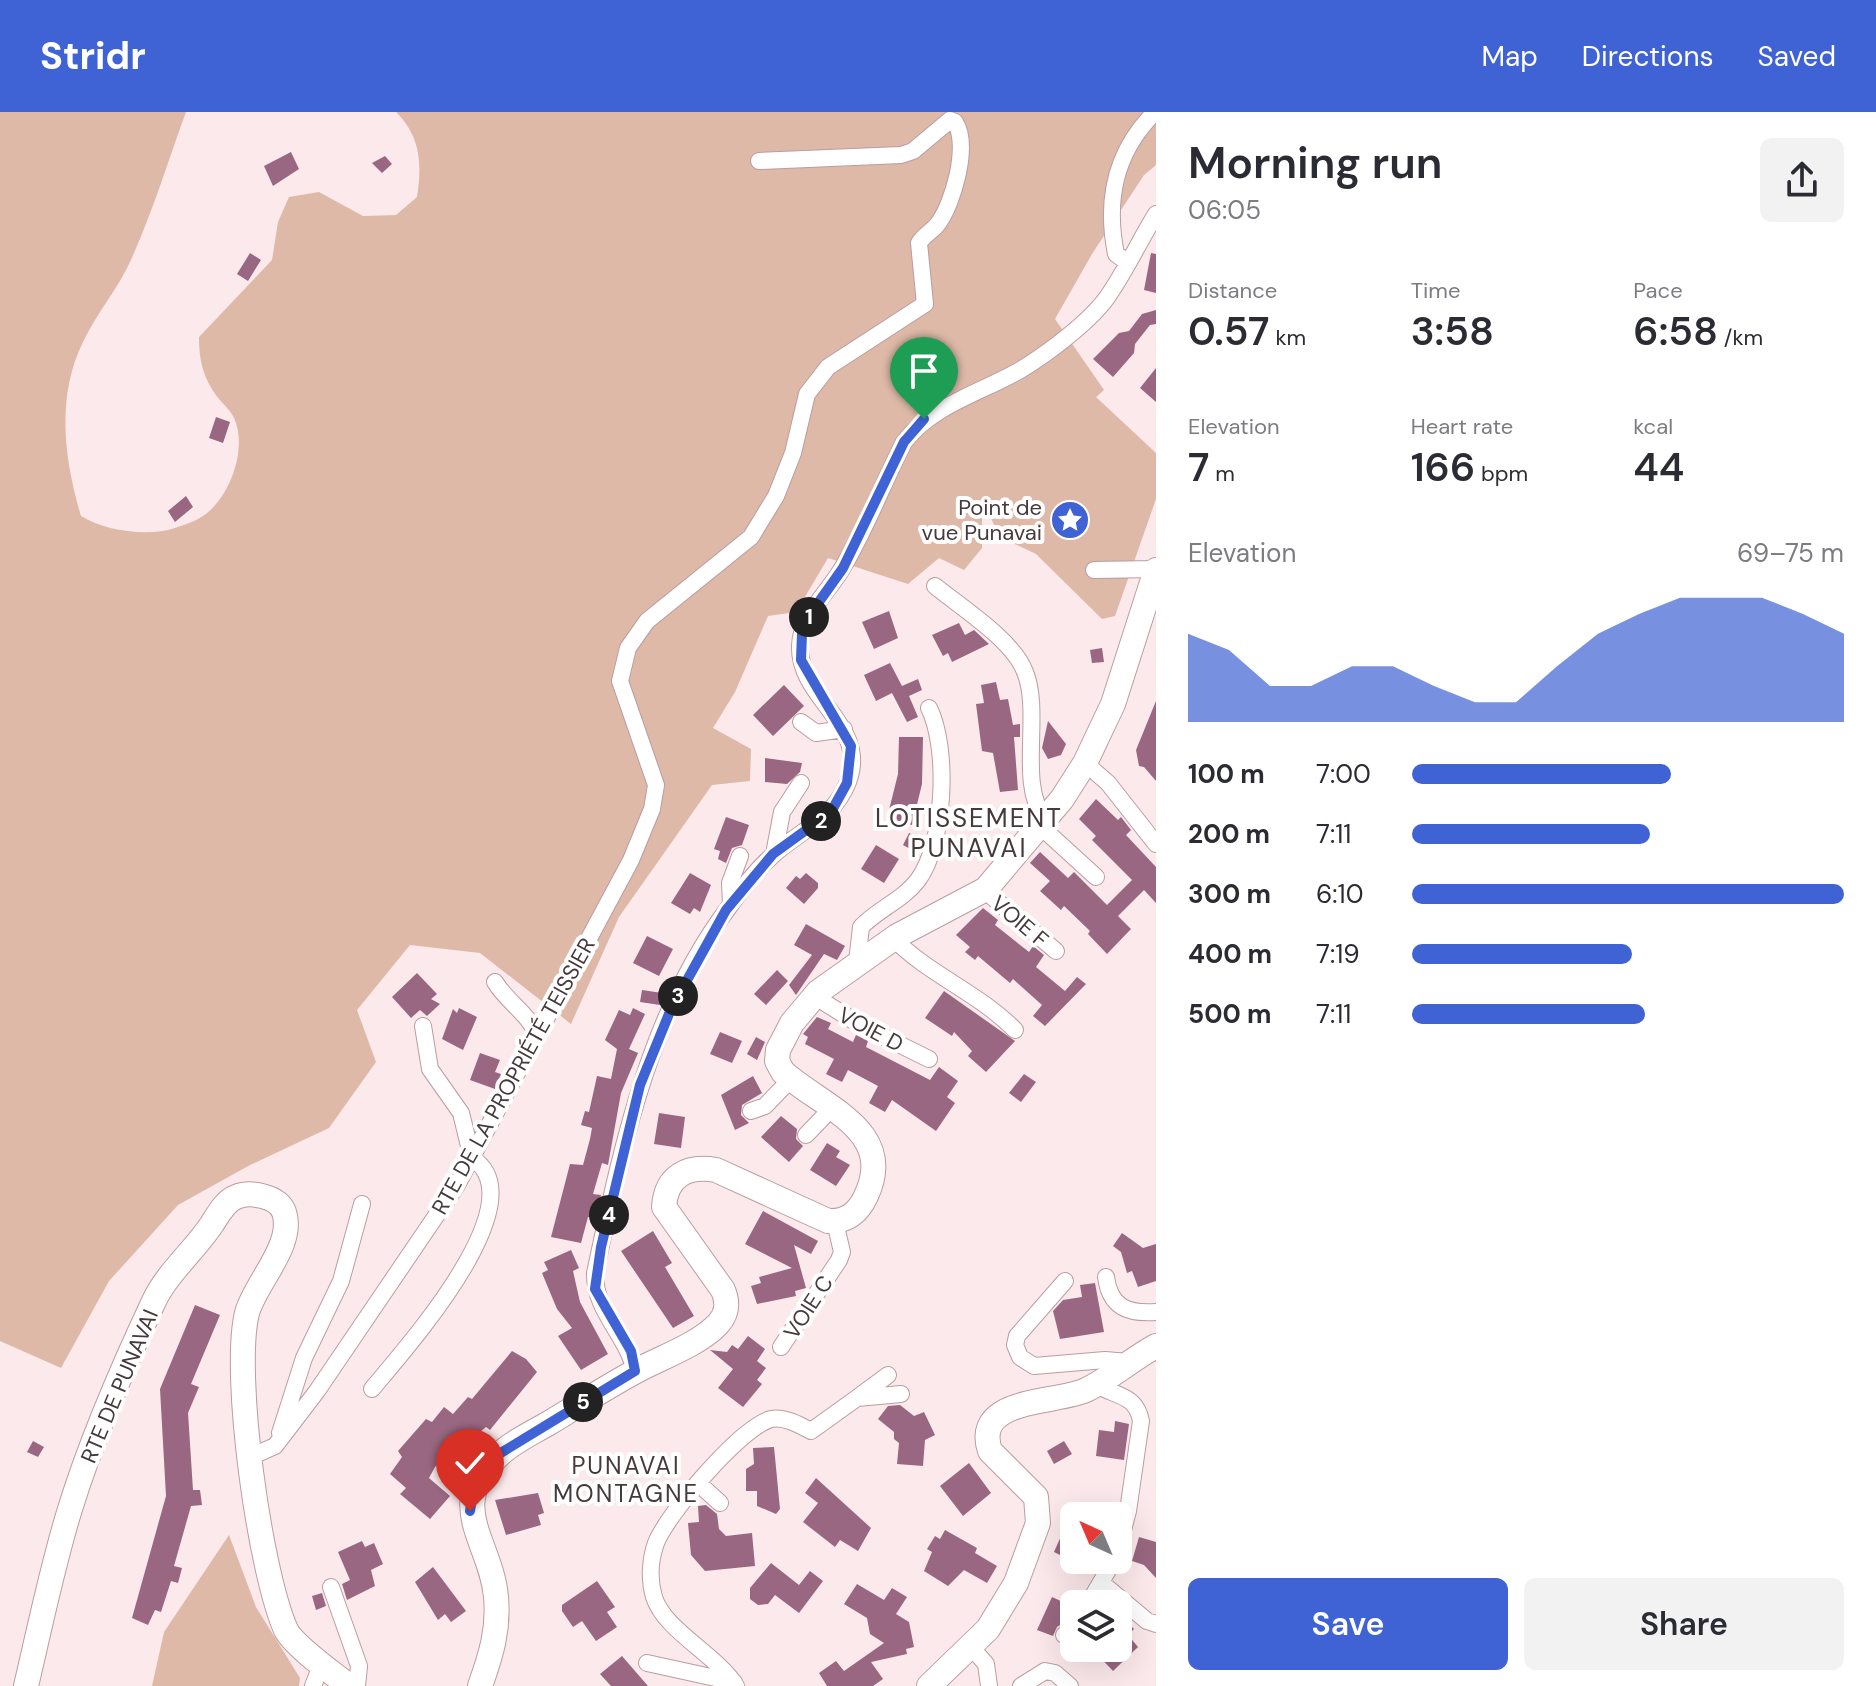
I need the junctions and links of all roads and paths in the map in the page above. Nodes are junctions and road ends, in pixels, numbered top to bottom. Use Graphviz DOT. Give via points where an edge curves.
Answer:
graph roads {
  1 [pos="1155,112"];
  2 [pos="759,161"];
  3 [pos="1156,214"];
  4 [pos="1127,262"];
  5 [pos="1156,569"];
  6 [pos="1094,570"];
  7 [pos="935,586"];
  8 [pos="929,708"];
  9 [pos="801,722"];
  10 [pos="844,729"];
  11 [pos="1085,763"];
  12 [pos="801,783"];
  13 [pos="1042,822"];
  14 [pos="1156,844"];
  15 [pos="774,854"];
  16 [pos="740,856"];
  17 [pos="1096,877"];
  18 [pos="984,890"];
  19 [pos="731,904"];
  20 [pos="893,938"];
  21 [pos="1056,951"];
  22 [pos="857,962"];
  23 [pos="495,982"];
  24 [pos="814,996"];
  25 [pos="423,1026"];
  26 [pos="1015,1030"];
  27 [pos="537,1035"];
  28 [pos="929,1059"];
  29 [pos="791,1079"];
  30 [pos="832,1108"];
  31 [pos="751,1111"];
  32 [pos="806,1135"];
  33 [pos="472,1158"];
  34 [pos="362,1204"];
  35 [pos="835,1222"];
  36 [pos="1106,1277"];
  37 [pos="1065,1281"];
  38 [pos="1156,1312"];
  39 [pos="1156,1346"];
  40 [pos="781,1347"];
  41 [pos="1129,1362"];
  42 [pos="635,1371"];
  43 [pos="888,1375"];
  44 [pos="1095,1384"];
  45 [pos="372,1389"];
  46 [pos="901,1394"];
  47 [pos="857,1398"];
  48 [pos="275,1446"];
  49 [pos="250,1457"];
  50 [pos="698,1483"];
  51 [pos="1129,1502"];
  52 [pos="720,1503"];
  53 [pos="1108,1574"];
  54 [pos="1104,1582"];
  55 [pos="331,1587"];
  56 [pos="1098,1590"];
  57 [pos="1104,1590"];
  58 [pos="1156,1624"];
  59 [pos="972,1648"];
  60 [pos="322,1663"];
  61 [pos="647,1663"];
  62 [pos="735,1684"];
  63 [pos="26,1686"];
  64 [pos="313,1686"];
  65 [pos="349,1686"];
  66 [pos="357,1686"];
  67 [pos="480,1686"];
  68 [pos="929,1686"];
  69 [pos="989,1686"];
  70 [pos="1021,1686"];
  71 [pos="1070,1686"];
  1 -- 4 [label="street" via="1133,139 1114,179 1114,242 1116,254"];
  2 -- 27 [label="street, RTE DE LA PROPRIÉTÉ TEISSIER" via="901,155 950,120 960,133 954,195 919,243 925,304 828,367 807,394 793,453 776,496 751,537 647,621 625,654 620,681 656,785 652,809 631,860"];
  3 -- 4 [label="street"];
  4 -- 10 [label="street" via="1097,309 1043,354 924,419 904,442 843,568 802,634 801,660"];
  5 -- 6 [label="street"];
  5 -- 11 [label="main road" via="1114,702"];
  7 -- 13 [label="street" via="990,630 1026,673 1034,796"];
  8 -- 22 [label="street" via="938,727 941,777 933,847 916,883 861,927"];
  9 -- 10 [label="street" via="816,733"];
  10 -- 15 [label="street" via="853,759 837,803 827,817"];
  11 -- 13 [label="main road"];
  11 -- 14 [label="street" via="1108,783"];
  12 -- 15 [label="street" via="782,812"];
  13 -- 17 [label="street"];
  13 -- 18 [label="main road"];
  15 -- 19 [label="street"];
  16 -- 19 [label="street" via="730,883"];
  18 -- 20 [label="main road"];
  18 -- 21 [label="street, VOIE F"];
  19 -- 42 [label="street" via="671,1009 645,1070 595,1273 600,1303 631,1351"];
  20 -- 22 [label="main road"];
  20 -- 26 [label="street"];
  22 -- 24 [label="main road"];
  23 -- 27 [label="street"];
  24 -- 28 [label="street, VOIE D"];
  24 -- 29 [label="main road" via="778,1050 777,1061"];
  25 -- 33 [label="street" via="430,1069 461,1113"];
  27 -- 33 [label="street, RTE DE LA PROPRIÉTÉ TEISSIER"];
  29 -- 30 [label="main road"];
  29 -- 31 [label="street" via="765,1106"];
  30 -- 32 [label="street"];
  30 -- 35 [label="main road" via="866,1138 875,1160 859,1208"];
  33 -- 45 [label="street" via="487,1169 492,1188 479,1239 423,1326"];
  33 -- 48 [label="street, RTE DE LA PROPRIÉTÉ TEISSIER" via="360,1332"];
  34 -- 48 [label="street" via="341,1281 304,1358"];
  35 -- 40 [label="street, VOIE C" via="839,1260"];
  35 -- 42 [label="main road" via="811,1216 716,1170 701,1167 677,1175 664,1207 712,1272 727,1309 717,1325"];
  36 -- 38 [label="street" via="1116,1304 1133,1312"];
  37 -- 41 [label="street" via="1017,1336 1020,1357 1034,1366"];
  39 -- 41 [label="main road"];
  41 -- 44 [label="main road"];
  42 -- 67 [label="main road" via="499,1454 473,1491 470,1511 496,1593 497,1632"];
  43 -- 47 [label="street"];
  44 -- 51 [label="street" via="1132,1399 1141,1421"];
  44 -- 59 [label="main road" via="1003,1411 991,1424 990,1451 1036,1497 1038,1523 1016,1583"];
  46 -- 47 [label="street"];
  47 -- 50 [label="street" via="811,1431 774,1418 761,1424"];
  48 -- 49 [label="street, RTE DE LA PROPRIÉTÉ TEISSIER"];
  49 -- 60 [label="main road, RTE DE PUNAVAI" via="268,1562 287,1632"];
  49 -- 63 [label="main road, RTE DE PUNAVAI" via="244,1394 247,1311 285,1228 284,1212 276,1201 261,1196 235,1197 222,1209 156,1296 69,1511"];
  50 -- 52 [label="street"];
  50 -- 62 [label="street" via="656,1545 651,1561 655,1598 662,1612"];
  53 -- 54 [label="street"];
  54 -- 56 [label="street"];
  54 -- 57 [label="street"];
  54 -- 58 [label="street"];
  55 -- 66 [label="street" via="359,1666"];
  59 -- 68 [label="main road"];
  59 -- 69 [label="street" via="986,1664"];
  60 -- 64 [label="street"];
  60 -- 65 [label="main road, RTE DE PUNAVAI"];
  61 -- 62 [label="street"];
  70 -- 71 [label="street" via="1045,1671"];
}
